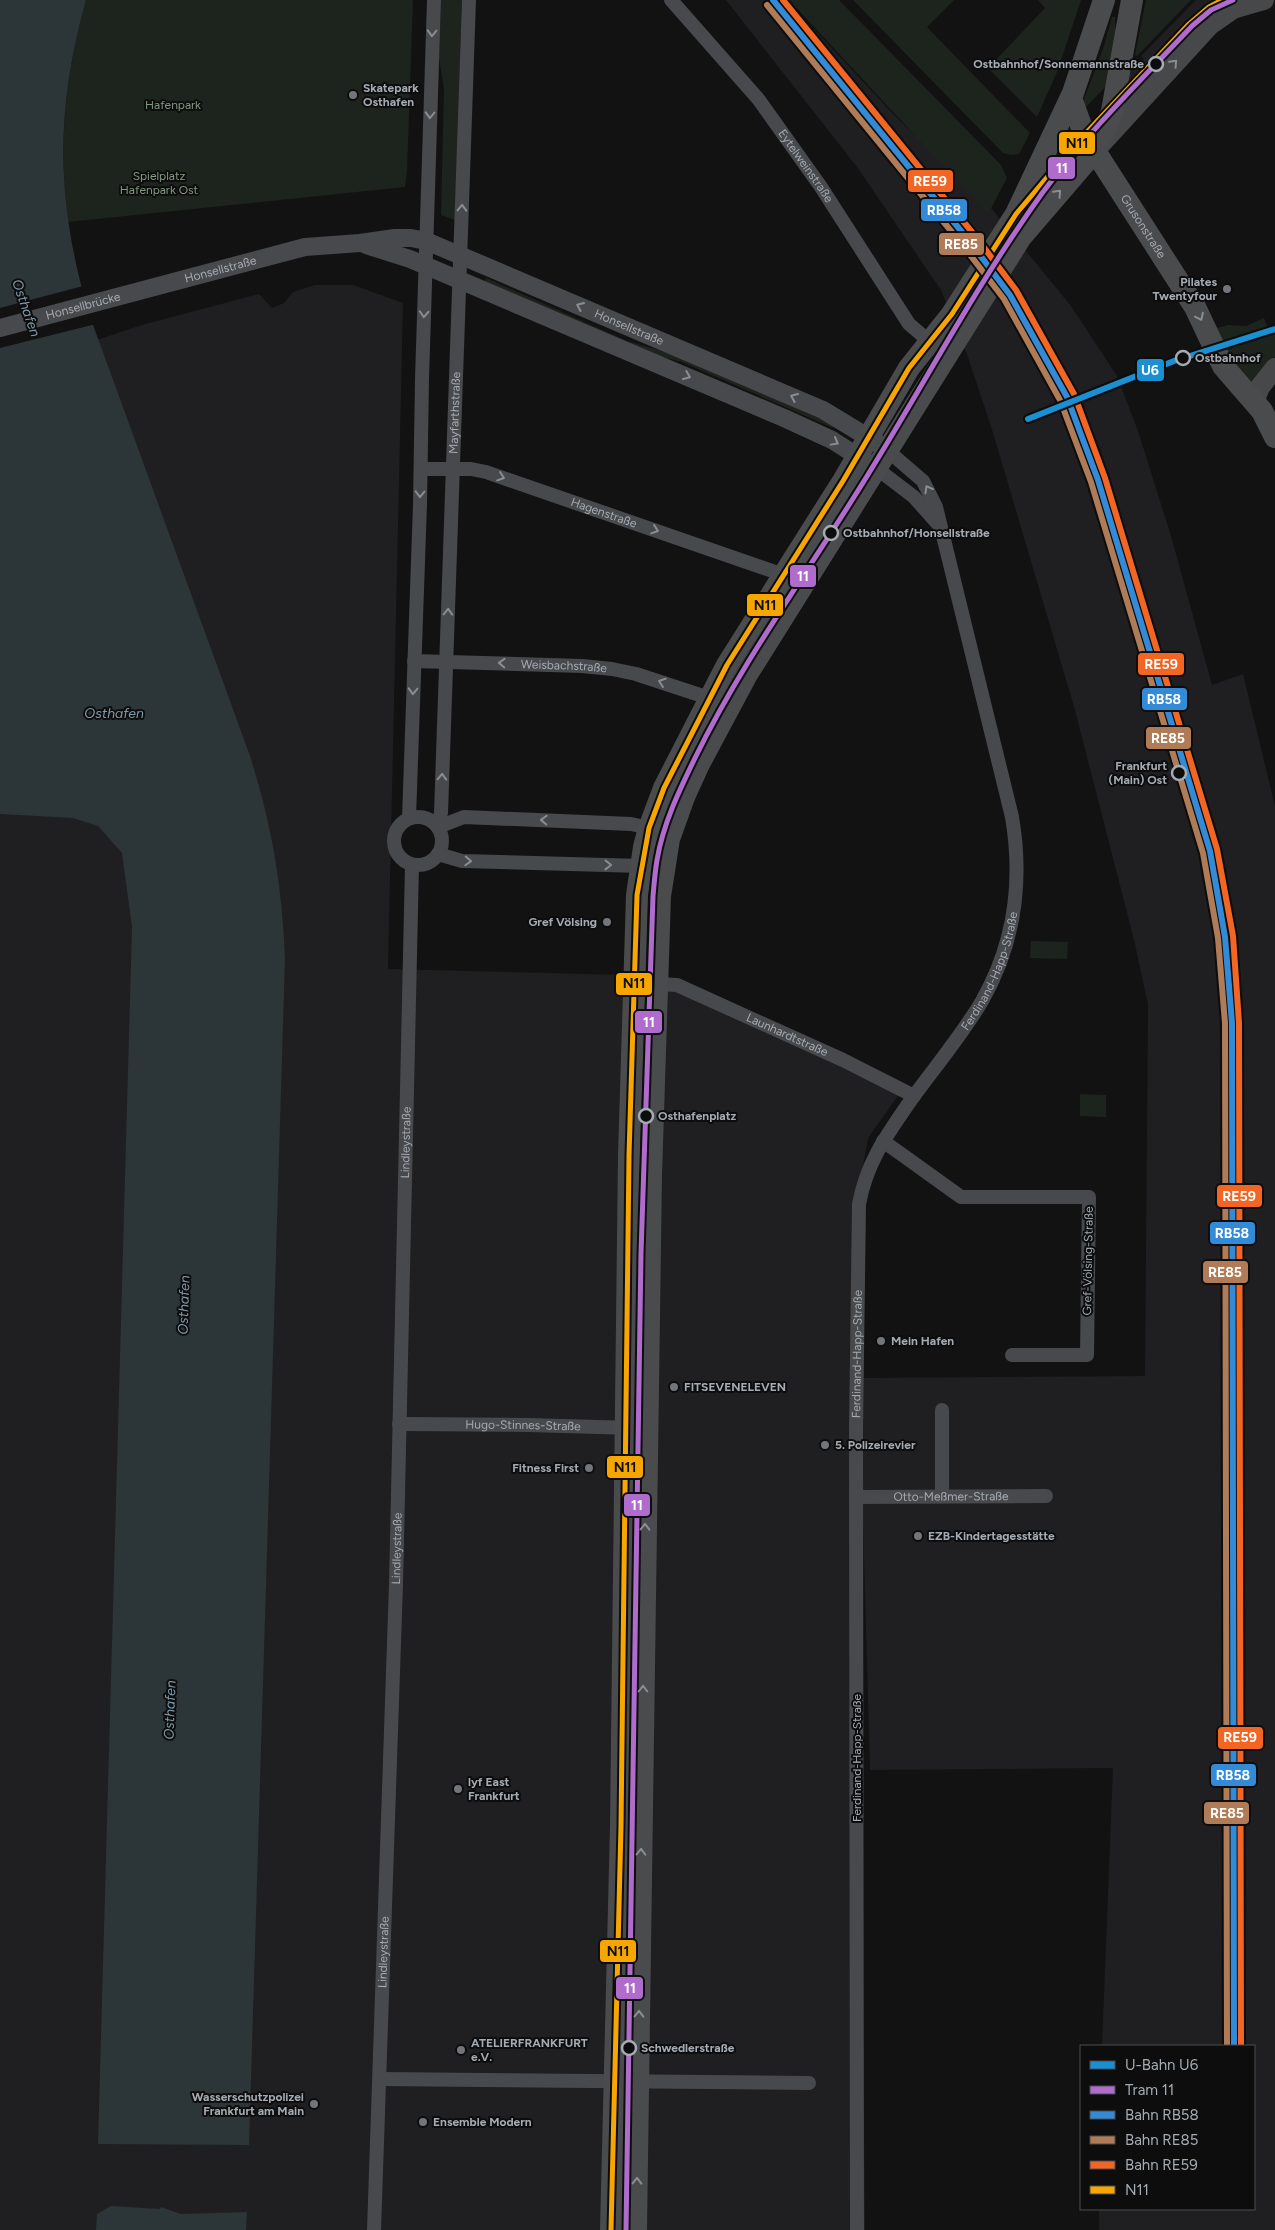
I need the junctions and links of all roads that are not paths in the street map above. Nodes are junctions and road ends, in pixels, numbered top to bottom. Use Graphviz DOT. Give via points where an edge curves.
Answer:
graph roads {
  1 [pos="434,0"];
  2 [pos="469,0"];
  3 [pos="671,0"];
  4 [pos="1104,0"];
  5 [pos="1132,0"];
  6 [pos="1264,0"];
  7 [pos="1071,98"];
  8 [pos="1094,152"];
  9 [pos="426,241"];
  10 [pos="360,243"];
  11 [pos="461,256"];
  12 [pos="426,265"];
  13 [pos="461,281"];
  14 [pos="139,292"];
  15 [pos="0,328"];
  16 [pos="928,341"];
  17 [pos="1275,368"];
  18 [pos="1275,385"];
  19 [pos="1254,402"];
  20 [pos="868,436"];
  21 [pos="1275,437"];
  22 [pos="858,455"];
  23 [pos="881,459"];
  24 [pos="420,469"];
  25 [pos="454,469"];
  26 [pos="942,528"];
  27 [pos="784,576"];
  28 [pos="447,660"];
  29 [pos="414,661"];
  30 [pos="708,698"];
  31 [pos="409,818"];
  32 [pos="438,826"];
  33 [pos="649,828"];
  34 [pos="668,847"];
  35 [pos="438,854"];
  36 [pos="412,865"];
  37 [pos="641,866"];
  38 [pos="636,951"];
  39 [pos="658,984"];
  40 [pos="634,1015"];
  41 [pos="914,1096"];
  42 [pos="883,1141"];
  43 [pos="1012,1355"];
  44 [pos="942,1410"];
  45 [pos="399,1424"];
  46 [pos="624,1428"];
  47 [pos="647,1429"];
  48 [pos="942,1496"];
  49 [pos="1046,1496"];
  50 [pos="856,1497"];
  51 [pos="380,2079"];
  52 [pos="616,2080"];
  53 [pos="639,2081"];
  54 [pos="808,2083"];
  55 [pos="374,2230"];
  56 [pos="612,2230"];
  57 [pos="636,2230"];
  58 [pos="857,2230"];
  1 -- 9 [label="street, one-way"];
  11 -- 2 [label="street, Mayfarthstraße, one-way"];
  3 -- 16 [label="street, Eytelweinstraße" via="759,100 821,187 910,324"];
  4 -- 7 [label="main road"];
  5 -- 8 [label="main road" via="1114,103"];
  8 -- 6 [label="main road, one-way" via="1210,25 1233,9"];
  7 -- 8 [label="main road, Grusonstraße"];
  7 -- 16 [label="main road" via="1013,219 952,314"];
  8 -- 19 [label="main road, Grusonstraße, one-way" via="1117,182 1186,293 1226,370"];
  23 -- 8 [label="main road, one-way" via="1022,236"];
  9 -- 10 [label="street, Honsellstraße" via="395,238"];
  9 -- 11 [label="street, Honsellstraße"];
  9 -- 12 [label="street"];
  10 -- 12 [label="street, Honsellstraße"];
  10 -- 14 [label="street, Honsellstraße" via="305,247"];
  11 -- 13 [label="street, Mayfarthstraße"];
  20 -- 11 [label="street, Honsellstraße, one-way" via="823,410"];
  12 -- 13 [label="street, Honsellstraße"];
  12 -- 24 [label="street, one-way"];
  13 -- 22 [label="street, Honsellstraße, one-way" via="784,418"];
  13 -- 25 [label="street, Mayfarthstraße"];
  14 -- 15 [label="street, Honsellbrücke"];
  16 -- 20 [label="main road"];
  17 -- 19 [label="main road" via="1260,387"];
  18 -- 19 [label="main road"];
  19 -- 21 [label="main road, Grusonstraße"];
  20 -- 22 [label="main road"];
  20 -- 23 [label="street, Honsellstraße"];
  22 -- 23 [label="street, Honsellstraße"];
  22 -- 27 [label="main road"];
  23 -- 26 [label="street, Ferdinand-Happ-Straße"];
  26 -- 23 [label="street, Ferdinand-Happ-Straße, one-way" via="929,488 919,477"];
  23 -- 34 [label="main road" via="721,721 684,797"];
  24 -- 25 [label="street, Hagenstraße"];
  24 -- 29 [label="street, one-way"];
  25 -- 27 [label="street, Hagenstraße, one-way" via="471,468 486,472"];
  28 -- 25 [label="street, Mayfarthstraße, one-way"];
  26 -- 41 [label="street, Ferdinand-Happ-Straße" via="1012,817 1017,843 1018,888 1004,957 990,987"];
  27 -- 30 [label="main road"];
  28 -- 29 [label="street, Weisbachstraße"];
  30 -- 28 [label="street, Weisbachstraße, one-way" via="612,669"];
  32 -- 28 [label="street, Mayfarthstraße, one-way"];
  29 -- 31 [label="street, one-way"];
  30 -- 33 [label="main road" via="664,788"];
  31 -- 32 [label="street" via="423,817"];
  31 -- 36 [label="street" via="396,829 393,838 403,861"];
  33 -- 32 [label="street, one-way" via="631,824 464,817"];
  32 -- 35 [label="street" via="442,846"];
  33 -- 34 [label="main road" via="664,834"];
  33 -- 37 [label="main road"];
  34 -- 37 [label="main road"];
  34 -- 39 [label="main road" via="660,896"];
  35 -- 36 [label="street" via="424,865"];
  35 -- 37 [label="street, one-way" via="462,861"];
  36 -- 45 [label="street, Lindleystraße"];
  37 -- 38 [label="main road"];
  38 -- 39 [label="main road"];
  38 -- 40 [label="main road"];
  39 -- 40 [label="main road"];
  39 -- 41 [label="street, Launhardtstraße" via="677,984"];
  39 -- 47 [label="main road"];
  40 -- 46 [label="main road"];
  41 -- 42 [label="street, Ferdinand-Happ-Straße"];
  42 -- 43 [label="street, Gref-Völsing-Straße" via="961,1197 1090,1197 1087,1355"];
  42 -- 50 [label="street, Ferdinand-Happ-Straße" via="866,1174 858,1227"];
  44 -- 48 [label="street"];
  45 -- 46 [label="street, Hugo-Stinnes-Straße"];
  45 -- 51 [label="street, Lindleystraße"];
  46 -- 47 [label="street, Hugo-Stinnes-Straße"];
  46 -- 52 [label="main road"];
  53 -- 47 [label="main road, one-way"];
  48 -- 49 [label="street, Otto-Meßmer-Straße"];
  48 -- 50 [label="street, Otto-Meßmer-Straße"];
  50 -- 58 [label="street, Ferdinand-Happ-Straße"];
  51 -- 52 [label="street"];
  51 -- 55 [label="street, Lindleystraße"];
  52 -- 53 [label="street"];
  52 -- 56 [label="main road"];
  53 -- 54 [label="street"];
  57 -- 53 [label="main road, one-way"];
}
